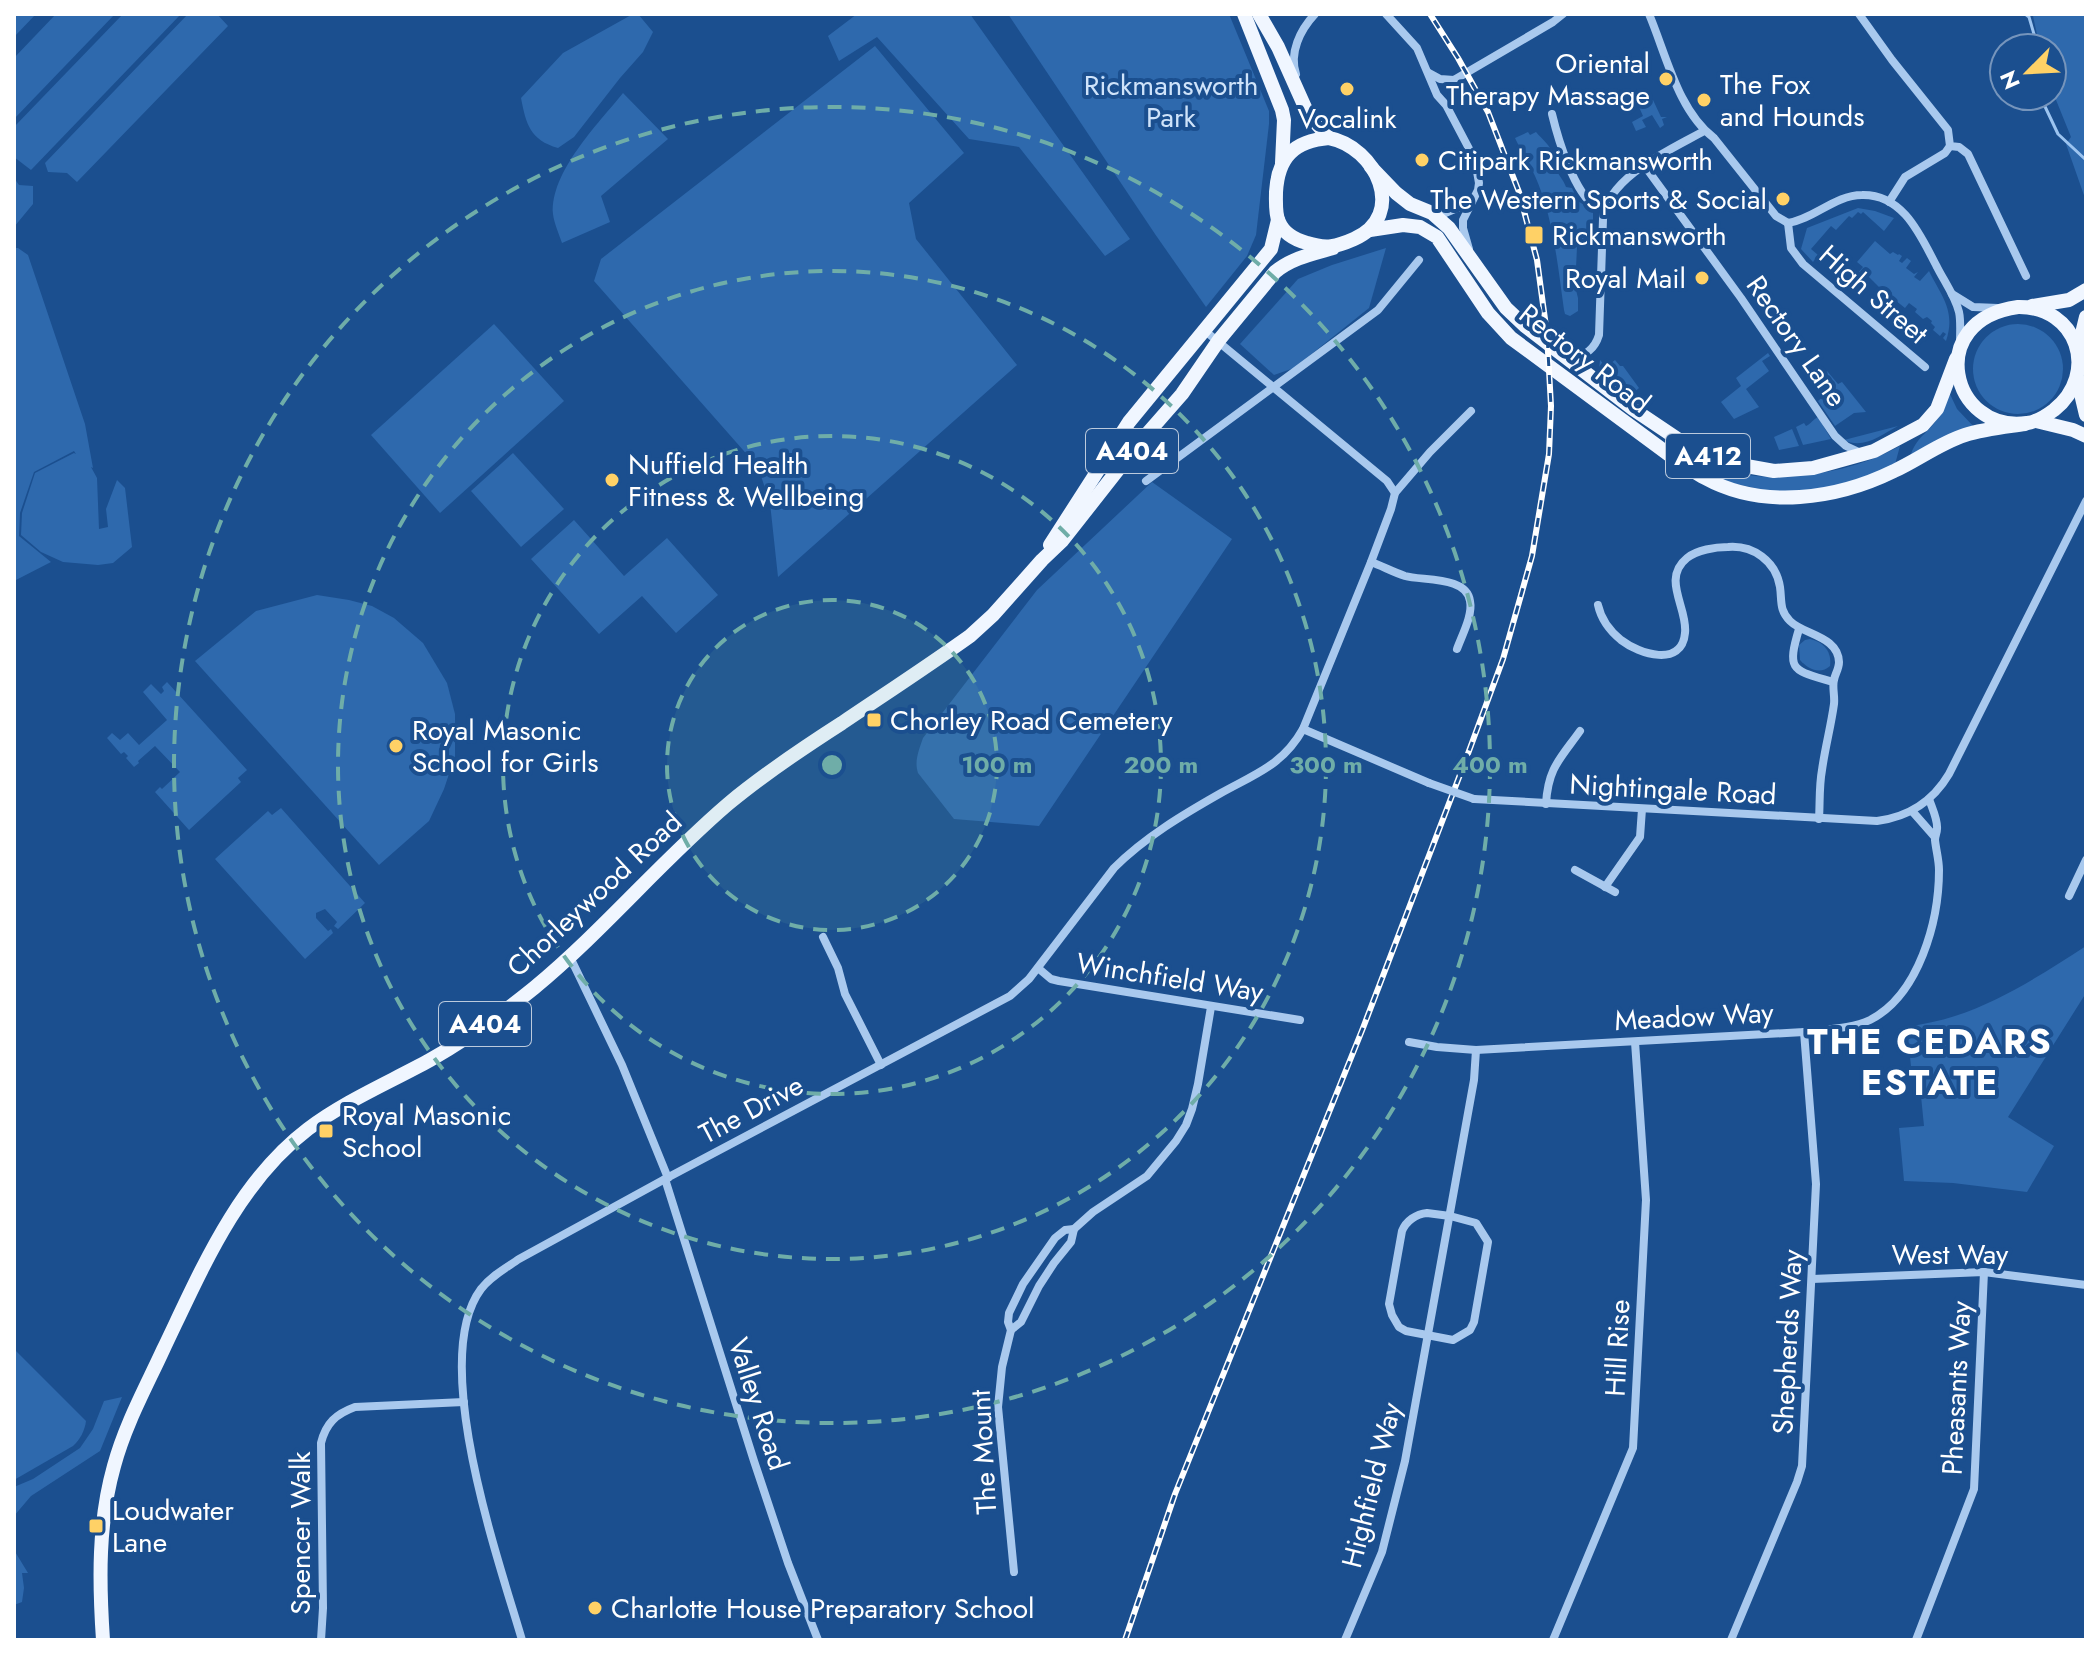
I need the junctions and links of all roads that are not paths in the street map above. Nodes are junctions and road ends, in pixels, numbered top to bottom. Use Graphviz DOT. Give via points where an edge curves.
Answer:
graph roads {
  1 [pos="1244,14"];
  2 [pos="1259,14"];
  3 [pos="1315,14"];
  4 [pos="1386,14"];
  5 [pos="1563,14"];
  6 [pos="1649,14"];
  7 [pos="1859,14"];
  8 [pos="1429,73"];
  9 [pos="1305,106"];
  10 [pos="1552,114"];
  11 [pos="1704,131"];
  12 [pos="1329,138"];
  13 [pos="1950,146"];
  14 [pos="1282,163"];
  15 [pos="1644,165"];
  16 [pos="1371,167"];
  17 [pos="1471,202"];
  18 [pos="1889,202"];
  19 [pos="1605,206"];
  20 [pos="1432,213"];
  21 [pos="1278,220"];
  22 [pos="1788,223"];
  23 [pos="1370,230"];
  24 [pos="1333,248"];
  25 [pos="1419,260"];
  26 [pos="1476,268"];
  27 [pos="2026,276"];
  28 [pos="2086,290"];
  29 [pos="1951,293"];
  30 [pos="2028,307"];
  31 [pos="2009,309"];
  32 [pos="2086,317"];
  33 [pos="1204,330"];
  34 [pos="1219,340"];
  35 [pos="2078,350"];
  36 [pos="1958,352"];
  37 [pos="1570,361"];
  38 [pos="1925,367"];
  39 [pos="2077,377"];
  40 [pos="1274,387"];
  41 [pos="1471,411"];
  42 [pos="2086,415"];
  43 [pos="2031,422"];
  44 [pos="2086,436"];
  45 [pos="1865,454"];
  46 [pos="1146,481"];
  47 [pos="1395,493"];
  48 [pos="2086,501"];
  49 [pos="1042,560"];
  50 [pos="1371,562"];
  51 [pos="1598,605"];
  52 [pos="1799,629"];
  53 [pos="1457,649"];
  54 [pos="1833,682"];
  55 [pos="1303,729"];
  56 [pos="1580,731"];
  57 [pos="1929,799"];
  58 [pos="1546,804"];
  59 [pos="1642,809"];
  60 [pos="1912,811"];
  61 [pos="1819,819"];
  62 [pos="1934,836"];
  63 [pos="2086,860"];
  64 [pos="1575,870"];
  65 [pos="1605,887"];
  66 [pos="1615,892"];
  67 [pos="2069,896"];
  68 [pos="823,937"];
  69 [pos="570,957"];
  70 [pos="1038,968"];
  71 [pos="1211,1007"];
  72 [pos="1300,1020"];
  73 [pos="1804,1032"];
  74 [pos="1409,1042"];
  75 [pos="1635,1042"];
  76 [pos="1476,1050"];
  77 [pos="881,1065"];
  78 [pos="667,1179"];
  79 [pos="1450,1216"];
  80 [pos="1074,1229"];
  81 [pos="1984,1272"];
  82 [pos="1812,1279"];
  83 [pos="2086,1285"];
  84 [pos="1011,1330"];
  85 [pos="1428,1336"];
  86 [pos="464,1402"];
  87 [pos="1014,1572"];
  88 [pos="103,1640"];
  89 [pos="321,1640"];
  90 [pos="522,1640"];
  91 [pos="818,1640"];
  92 [pos="1345,1640"];
  93 [pos="1553,1640"];
  94 [pos="1731,1640"];
  95 [pos="1916,1640"];
  1 -- 14 [label="main road" via="1282,110"];
  2 -- 9 [label="main road"];
  3 -- 9 [label="street" via="1301,33 1293,62"];
  4 -- 8 [label="street" via="1417,48"];
  5 -- 8 [label="street" via="1454,80"];
  6 -- 11 [label="street, High Street" via="1679,95"];
  7 -- 13 [label="street" via="1948,130"];
  8 -- 17 [label="street" via="1475,160 1479,183"];
  9 -- 12 [label="main road"];
  10 -- 19 [label="street" via="1580,191 1588,203"];
  11 -- 15 [label="street"];
  11 -- 22 [label="street, High Street" via="1776,216"];
  12 -- 14 [label="main road" via="1304,143"];
  12 -- 16 [label="main road" via="1345,142"];
  13 -- 18 [label="street" via="1905,177"];
  13 -- 27 [label="street" via="1968,154"];
  14 -- 21 [label="main road"];
  15 -- 19 [label="street"];
  15 -- 45 [label="street, Rectory Lane" via="1835,436"];
  16 -- 20 [label="main road, Rectory Road / A412" via="1410,204"];
  16 -- 23 [label="main road" via="1381,187 1382,209"];
  17 -- 20 [label="street" via="1451,212"];
  17 -- 26 [label="street" via="1463,228"];
  18 -- 22 [label="street" via="1857,196"];
  18 -- 29 [label="street" via="1911,221"];
  19 -- 37 [label="street" via="1599,335 1589,352"];
  20 -- 26 [label="main road, Rectory Road / A412"];
  21 -- 24 [label="main road" via="1292,237"];
  21 -- 33 [label="main road, A404" via="1271,249"];
  22 -- 38 [label="street, High Street" via="1791,248 1803,264"];
  23 -- 24 [label="main road"];
  23 -- 43 [label="main road, Rectory Road / A412" via="1403,225 1437,237 1511,338 1679,462 1726,487 1778,497 1829,494 1895,471 1965,435"];
  24 -- 34 [label="main road, A404" via="1300,257 1275,272"];
  25 -- 40 [label="street" via="1378,310"];
  26 -- 37 [label="main road, Rectory Road / A412" via="1515,317"];
  28 -- 30 [label="main road" via="2069,300"];
  29 -- 31 [label="street" via="1973,307"];
  29 -- 36 [label="street" via="1958,310"];
  30 -- 31 [label="main road"];
  30 -- 35 [label="main road" via="2062,324"];
  31 -- 36 [label="main road" via="1972,327"];
  32 -- 35 [label="main road"];
  33 -- 34 [label="street"];
  33 -- 49 [label="main road, A404" via="1129,422"];
  34 -- 40 [label="street"];
  34 -- 49 [label="main road, A404" via="1182,394"];
  35 -- 39 [label="main road"];
  36 -- 43 [label="main road" via="1960,381 1972,404 1994,419"];
  36 -- 45 [label="main road, Rectory Road / A412" via="1937,409 1923,425"];
  37 -- 45 [label="main road, Rectory Road / A412" via="1694,450 1724,462 1774,471 1813,468"];
  39 -- 42 [label="main road"];
  39 -- 43 [label="main road" via="2064,401"];
  40 -- 46 [label="street"];
  40 -- 47 [label="street"];
  41 -- 47 [label="street"];
  43 -- 44 [label="main road, A412"];
  47 -- 50 [label="street"];
  48 -- 57 [label="street, Nightingale Road" via="1949,774"];
  49 -- 69 [label="main road, Chorleywood Road / A404" via="970,636 727,805"];
  50 -- 53 [label="street" via="1468,592 1470,609"];
  50 -- 55 [label="street"];
  51 -- 52 [label="street" via="1602,618 1622,640 1648,653 1668,654 1681,645 1686,631 1675,583 1680,565 1695,554 1739,547 1756,551 1768,562 1780,586 1782,609"];
  52 -- 54 [label="street" via="1833,648 1839,663"];
  52 -- 54 [label="street" via="1792,652 1796,668"];
  54 -- 61 [label="street"];
  55 -- 58 [label="street, Nightingale Road, bridge" via="1474,799"];
  55 -- 70 [label="street, The Drive" via="1267,769 1126,856"];
  56 -- 58 [label="street" via="1552,771"];
  57 -- 60 [label="street, Nightingale Road"];
  57 -- 62 [label="street, Meadow Way" via="1938,830"];
  58 -- 59 [label="street, Nightingale Road"];
  59 -- 61 [label="street, Nightingale Road"];
  59 -- 65 [label="street" via="1640,837"];
  60 -- 61 [label="street, Nightingale Road" via="1877,821"];
  60 -- 62 [label="street"];
  62 -- 73 [label="street, Meadow Way" via="1939,867 1935,908 1923,955 1907,986 1870,1020"];
  63 -- 67 [label="street"];
  64 -- 65 [label="street"];
  65 -- 66 [label="street"];
  68 -- 77 [label="street"];
  69 -- 78 [label="street, Valley Road" via="622,1065"];
  69 -- 88 [label="main road, Chorleywood Road / A404" via="508,1008 435,1057 317,1122 244,1196 175,1325 114,1465 100,1557"];
  70 -- 71 [label="street, Winchfield Way" via="1059,981"];
  70 -- 77 [label="street, The Drive" via="1010,996"];
  71 -- 72 [label="street, Winchfield Way"];
  71 -- 80 [label="street, The Mount" via="1186,1125 1147,1176"];
  73 -- 75 [label="street, Meadow Way"];
  73 -- 82 [label="street, Shepherds Way" via="1816,1184"];
  74 -- 76 [label="street, Meadow Way"];
  75 -- 76 [label="street, Meadow Way"];
  75 -- 93 [label="street, Hill Rise" via="1646,1200 1633,1448"];
  76 -- 79 [label="street, Highfield Way"];
  77 -- 78 [label="street, The Drive"];
  78 -- 86 [label="street, The Drive" via="519,1259 481,1289 462,1353"];
  78 -- 91 [label="street, Valley Road" via="764,1490"];
  79 -- 85 [label="street, Highfield Way"];
  79 -- 85 [label="street" via="1476,1223 1488,1242 1474,1322 1453,1340"];
  79 -- 85 [label="street" via="1422,1214 1402,1231 1389,1310 1402,1329"];
  80 -- 84 [label="street, The Mount" via="1071,1242"];
  80 -- 84 [label="street, The Mount" via="1055,1238 1030,1272 1009,1313"];
  81 -- 82 [label="street, West Way"];
  81 -- 83 [label="street, West Way"];
  81 -- 95 [label="street, Pheasants Way" via="1974,1489"];
  82 -- 94 [label="street, Shepherds Way" via="1802,1466"];
  84 -- 87 [label="street, The Mount" via="998,1407"];
  85 -- 92 [label="street, Highfield Way" via="1382,1552"];
  86 -- 89 [label="street, Spencer Walk" via="355,1407 330,1422 321,1443"];
  86 -- 90 [label="street, The Drive" via="479,1491"];
}
